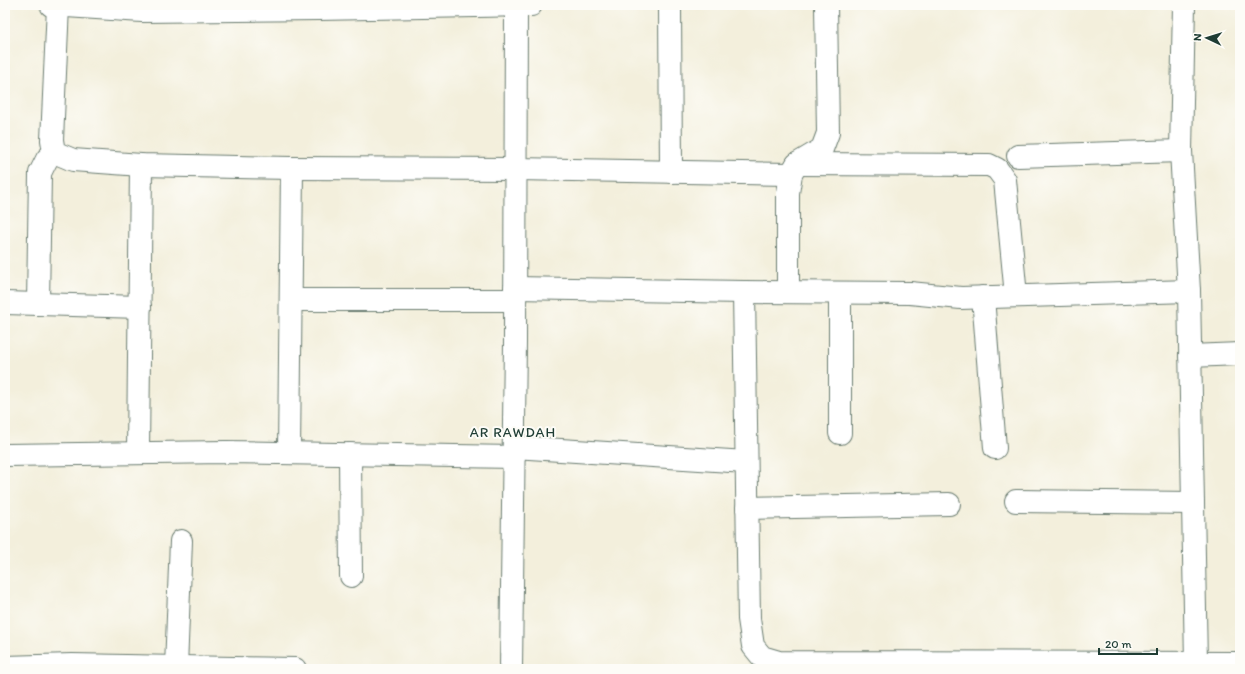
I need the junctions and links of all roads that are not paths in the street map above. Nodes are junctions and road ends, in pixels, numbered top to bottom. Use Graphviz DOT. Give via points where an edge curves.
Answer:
graph roads {
  1 [pos="516,5"];
  2 [pos="531,5"];
  3 [pos="670,5"];
  4 [pos="826,5"];
  5 [pos="1184,5"];
  6 [pos="55,6"];
  7 [pos="1181,151"];
  8 [pos="54,152"];
  9 [pos="1018,156"];
  10 [pos="141,165"];
  11 [pos="292,168"];
  12 [pos="516,169"];
  13 [pos="794,169"];
  14 [pos="671,172"];
  15 [pos="1189,291"];
  16 [pos="744,292"];
  17 [pos="788,292"];
  18 [pos="840,292"];
  19 [pos="515,294"];
  20 [pos="1016,296"];
  21 [pos="983,297"];
  22 [pos="291,300"];
  23 [pos="5,303"];
  24 [pos="38,304"];
  25 [pos="140,307"];
  26 [pos="1240,354"];
  27 [pos="1190,356"];
  28 [pos="840,433"];
  29 [pos="995,448"];
  30 [pos="514,452"];
  31 [pos="138,453"];
  32 [pos="289,453"];
  33 [pos="350,454"];
  34 [pos="5,455"];
  35 [pos="746,462"];
  36 [pos="1016,501"];
  37 [pos="1193,503"];
  38 [pos="949,504"];
  39 [pos="747,508"];
  40 [pos="181,541"];
  41 [pos="351,576"];
  42 [pos="1196,663"];
  43 [pos="1240,663"];
  44 [pos="5,667"];
  45 [pos="176,667"];
  46 [pos="295,669"];
  47 [pos="511,669"];
  1 -- 2 [label="street"];
  1 -- 6 [label="street" via="142,11"];
  1 -- 12 [label="street"];
  3 -- 14 [label="street"];
  4 -- 13 [label="street" via="828,133 822,149"];
  5 -- 7 [label="street"];
  6 -- 8 [label="street" via="52,140"];
  7 -- 9 [label="street"];
  7 -- 15 [label="street"];
  8 -- 10 [label="street" via="73,160"];
  8 -- 24 [label="street" via="47,159 40,174"];
  10 -- 11 [label="street"];
  10 -- 25 [label="street"];
  11 -- 12 [label="street"];
  11 -- 22 [label="street"];
  12 -- 14 [label="street"];
  12 -- 19 [label="street"];
  13 -- 14 [label="street"];
  13 -- 17 [label="street" via="788,193"];
  13 -- 20 [label="street" via="989,165 997,169 1005,180"];
  15 -- 20 [label="street"];
  15 -- 27 [label="street"];
  16 -- 17 [label="street"];
  16 -- 19 [label="street"];
  16 -- 35 [label="street"];
  17 -- 18 [label="street"];
  18 -- 21 [label="street"];
  18 -- 28 [label="street"];
  19 -- 22 [label="street"];
  19 -- 30 [label="street"];
  20 -- 21 [label="street"];
  21 -- 29 [label="street"];
  22 -- 32 [label="street"];
  23 -- 24 [label="street"];
  24 -- 25 [label="street"];
  25 -- 31 [label="street"];
  26 -- 27 [label="street"];
  27 -- 37 [label="street"];
  30 -- 33 [label="street"];
  30 -- 35 [label="street"];
  30 -- 47 [label="street"];
  31 -- 32 [label="street"];
  31 -- 34 [label="street"];
  32 -- 33 [label="street"];
  33 -- 41 [label="street"];
  35 -- 39 [label="street"];
  36 -- 37 [label="street"];
  37 -- 42 [label="street"];
  38 -- 39 [label="street"];
  39 -- 42 [label="street" via="749,619 753,646 762,657 779,662"];
  40 -- 45 [label="street"];
  42 -- 43 [label="street"];
  44 -- 45 [label="street"];
  45 -- 46 [label="street"];
}
